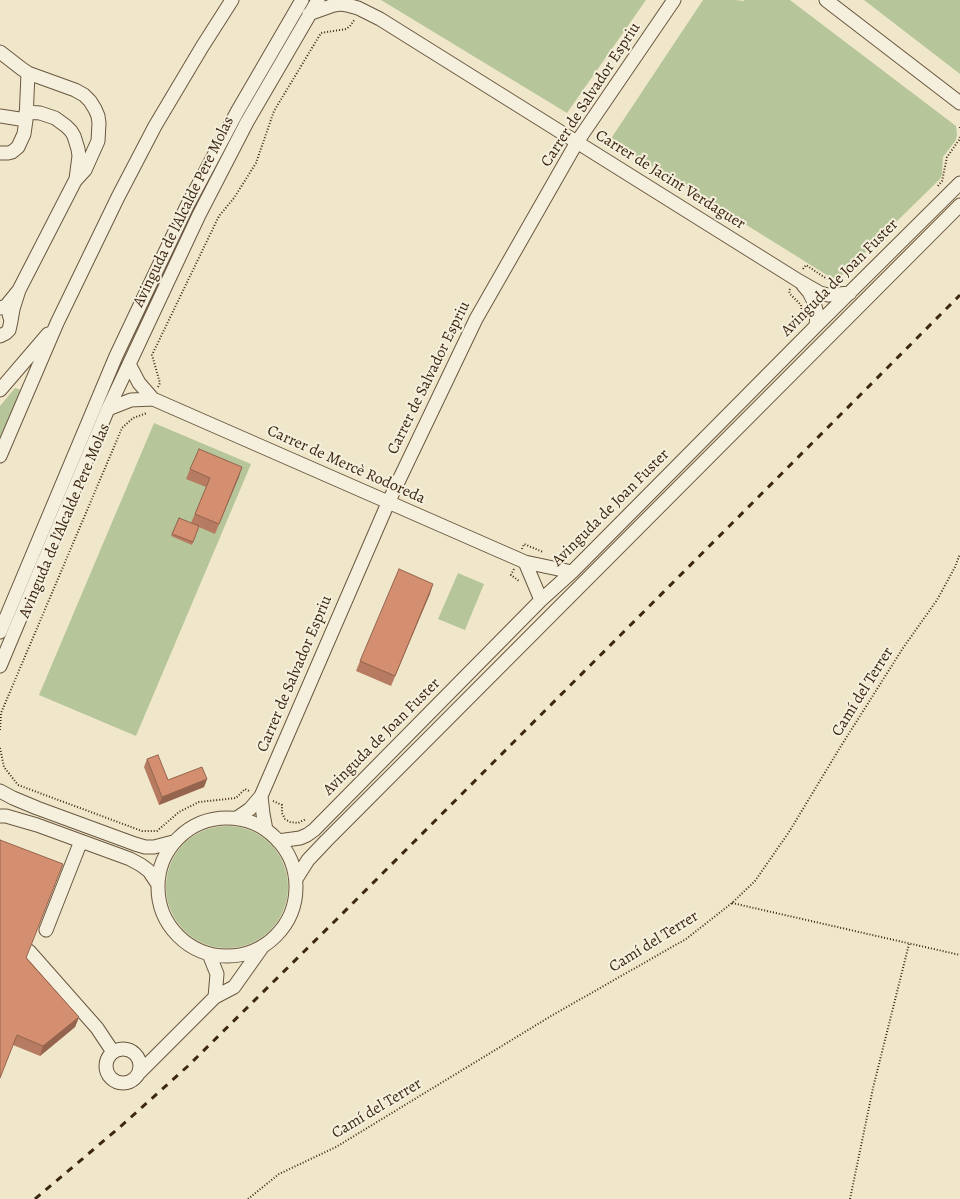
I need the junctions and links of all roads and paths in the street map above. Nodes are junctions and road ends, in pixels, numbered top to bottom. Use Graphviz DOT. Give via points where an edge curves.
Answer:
graph roads {
  1 [pos="232,0"];
  2 [pos="302,0"];
  3 [pos="318,0"];
  4 [pos="674,0"];
  5 [pos="826,0"];
  6 [pos="359,5"];
  7 [pos="309,14"];
  8 [pos="0,52"];
  9 [pos="28,73"];
  10 [pos="960,103"];
  11 [pos="0,116"];
  12 [pos="26,116"];
  13 [pos="960,137"];
  14 [pos="577,142"];
  15 [pos="0,153"];
  16 [pos="75,181"];
  17 [pos="960,183"];
  18 [pos="933,191"];
  19 [pos="960,194"];
  20 [pos="960,205"];
  21 [pos="909,256"];
  22 [pos="806,265"];
  23 [pos="799,281"];
  24 [pos="837,281"];
  25 [pos="19,290"];
  26 [pos="850,293"];
  27 [pos="0,309"];
  28 [pos="11,321"];
  29 [pos="56,323"];
  30 [pos="816,326"];
  31 [pos="0,336"];
  32 [pos="129,364"];
  33 [pos="0,390"];
  34 [pos="153,400"];
  35 [pos="108,409"];
  36 [pos="18,415"];
  37 [pos="0,437"];
  38 [pos="0,456"];
  39 [pos="388,503"];
  40 [pos="960,554"];
  41 [pos="525,562"];
  42 [pos="572,572"];
  43 [pos="541,600"];
  44 [pos="0,632"];
  45 [pos="0,666"];
  46 [pos="0,730"];
  47 [pos="0,748"];
  48 [pos="245,789"];
  49 [pos="0,791"];
  50 [pos="261,796"];
  51 [pos="0,816"];
  52 [pos="238,818"];
  53 [pos="266,830"];
  54 [pos="81,841"];
  55 [pos="278,841"];
  56 [pos="173,842"];
  57 [pos="296,879"];
  58 [pos="157,883"];
  59 [pos="732,903"];
  60 [pos="46,930"];
  61 [pos="909,944"];
  62 [pos="263,946"];
  63 [pos="29,951"];
  64 [pos="209,954"];
  65 [pos="960,955"];
  66 [pos="215,997"];
  67 [pos="113,1052"];
  68 [pos="159,1052"];
  69 [pos="138,1056"];
  70 [pos="139,1073"];
  71 [pos="248,1199"];
  72 [pos="850,1199"];
  1 -- 29 [label="street" via="155,126"];
  2 -- 44 [label="street, Avinguda de l'Alcalde Pere Molas" via="236,112 187,206 116,356"];
  3 -- 7 [label="street, Avinguda de l'Alcalde Pere Molas"];
  4 -- 14 [label="street, Carrer de Salvador Espriu"];
  5 -- 10 [label="street"];
  6 -- 7 [label="street, Carrer de Jacint Verdaguer" via="334,5"];
  6 -- 14 [label="street, Carrer de Jacint Verdaguer"];
  6 -- 34 [label="path, Avinguda de l'Alcalde Pere Molas" via="350,26 346,29 321,33 274,111 256,163 219,216 152,355 160,383"];
  7 -- 32 [label="street, Avinguda de l'Alcalde Pere Molas" via="247,122 198,215"];
  8 -- 9 [label="street"];
  9 -- 12 [label="street"];
  9 -- 16 [label="street" via="75,90 84,95 95,109 99,123 98,141 85,170"];
  11 -- 12 [label="street"];
  12 -- 15 [label="street" via="24,134 18,147 12,152"];
  12 -- 16 [label="street" via="40,113 55,118 71,131 79,156"];
  13 -- 18 [label="path" via="947,157 942,181"];
  14 -- 23 [label="street, Carrer de Jacint Verdaguer"];
  14 -- 39 [label="street, Carrer de Salvador Espriu" via="476,320"];
  16 -- 25 [label="street"];
  17 -- 26 [label="street, Avinguda de Joan Fuster"];
  19 -- 21 [label="street"];
  20 -- 21 [label="street, Avinguda de Joan Fuster"];
  21 -- 57 [label="street, Avinguda de Joan Fuster" via="332,835 308,860"];
  22 -- 24 [label="path, Avinguda de Joan Fuster" via="830,281"];
  23 -- 26 [label="street, Carrer de Jacint Verdaguer" via="828,295"];
  23 -- 30 [label="street, Carrer de Jacint Verdaguer" via="814,302"];
  25 -- 27 [label="street" via="6,306"];
  25 -- 28 [label="street"];
  26 -- 30 [label="street, Avinguda de Joan Fuster"];
  27 -- 28 [label="street" via="8,313"];
  28 -- 31 [label="street" via="10,330"];
  29 -- 33 [label="street"];
  29 -- 36 [label="street"];
  30 -- 42 [label="street, Avinguda de Joan Fuster"];
  32 -- 34 [label="street, Carrer de Mercè Rodoreda" via="139,383"];
  32 -- 35 [label="street, Avinguda de l'Alcalde Pere Molas"];
  34 -- 35 [label="street, Carrer de Mercè Rodoreda" via="131,400"];
  34 -- 39 [label="street, Carrer de Mercè Rodoreda"];
  34 -- 46 [label="path, Avinguda de l'Alcalde Pere Molas" via="148,412 133,418 122,428 1,713"];
  35 -- 45 [label="street, Avinguda de l'Alcalde Pere Molas"];
  36 -- 37 [label="street"];
  36 -- 38 [label="street"];
  39 -- 41 [label="street, Carrer de Mercè Rodoreda"];
  39 -- 50 [label="street, Carrer de Salvador Espriu"];
  40 -- 59 [label="path, Camí del Terrer" via="937,600 903,648 789,832 755,881"];
  41 -- 42 [label="street, Carrer de Mercè Rodoreda"];
  41 -- 43 [label="street"];
  42 -- 43 [label="street, Avinguda de Joan Fuster"];
  43 -- 55 [label="street, Avinguda de Joan Fuster" via="314,830 300,838"];
  47 -- 48 [label="path" via="4,767 18,785 142,831 157,831 179,812 200,802 236,798"];
  49 -- 56 [label="street" via="37,808 145,847"];
  50 -- 52 [label="street, Carrer de Salvador Espriu"];
  50 -- 53 [label="street"];
  51 -- 54 [label="street" via="23,820"];
  52 -- 53 [label="street"];
  52 -- 56 [label="street" via="207,820 188,829"];
  53 -- 55 [label="street"];
  54 -- 58 [label="street" via="141,865"];
  54 -- 60 [label="street"];
  55 -- 57 [label="street" via="290,858"];
  56 -- 58 [label="street" via="165,855"];
  57 -- 62 [label="street" via="292,912 280,932"];
  58 -- 64 [label="street" via="160,907 171,928 188,944"];
  59 -- 61 [label="path"];
  59 -- 71 [label="path, Camí del Terrer" via="686,939 551,1016 342,1143 279,1174"];
  61 -- 65 [label="path"];
  61 -- 72 [label="path" via="873,1088"];
  62 -- 64 [label="street" via="246,954"];
  62 -- 66 [label="street" via="234,987"];
  63 -- 67 [label="street" via="96,1028"];
  64 -- 66 [label="street" via="217,974"];
  66 -- 68 [label="street"];
  67 -- 69 [label="street" via="124,1048"];
  67 -- 70 [label="street" via="106,1061 107,1073 111,1078 128,1083"];
  68 -- 69 [label="street"];
  68 -- 70 [label="street"];
  69 -- 70 [label="street" via="141,1067"];
}
